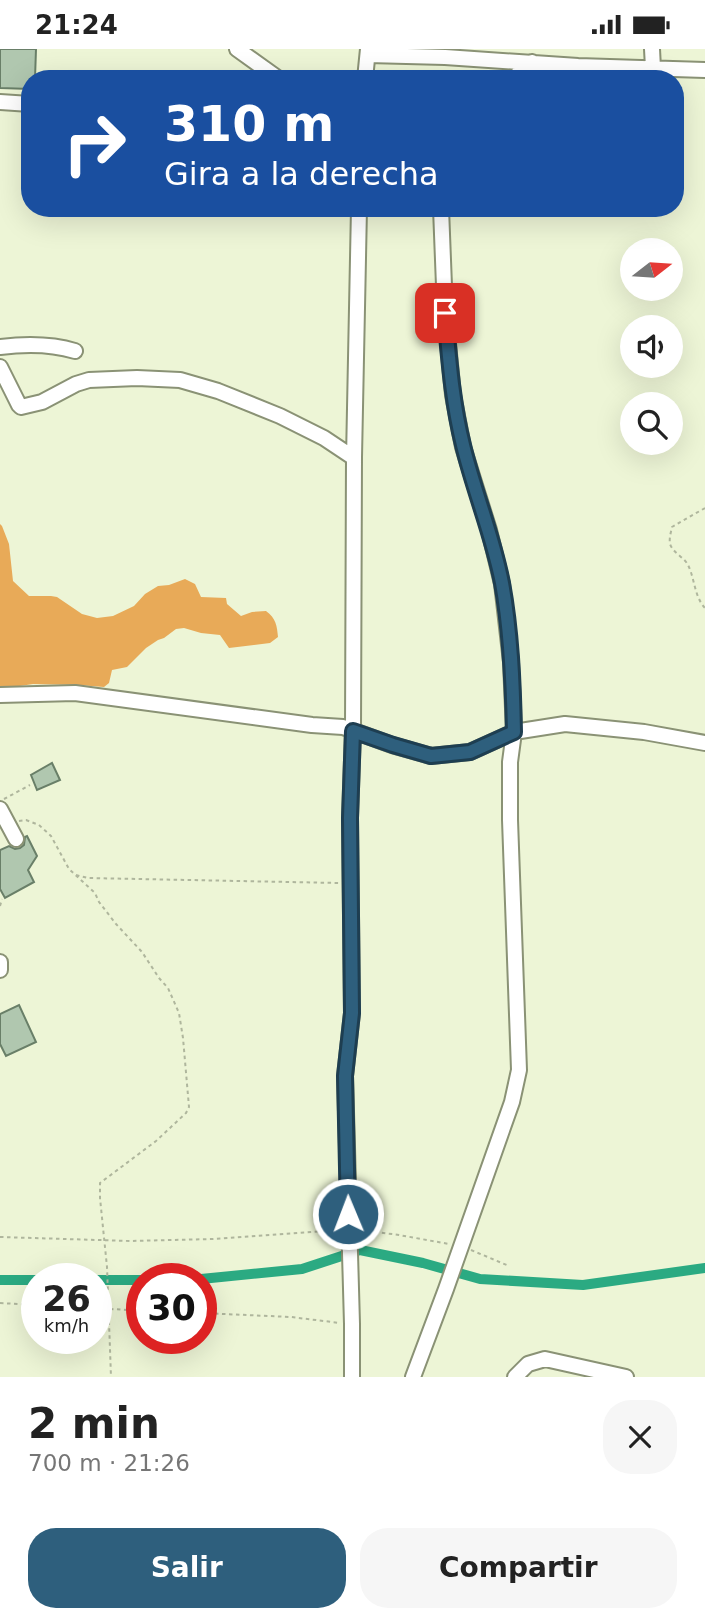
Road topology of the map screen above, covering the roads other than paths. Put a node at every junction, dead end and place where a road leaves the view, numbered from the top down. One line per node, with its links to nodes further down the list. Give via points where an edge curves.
1 (237, 49): 7 (street)
2 (652, 49): 6 (street)
3 (368, 52): 4 (street); 8 (street)
4 (462, 54): 5 (street)
5 (532, 62): 6 (street); 9 (street)
6 (653, 68): 10 (street)
7 (266, 70)
8 (366, 70)
9 (522, 70)
10 (705, 70)
11 (0, 102): 12 (street)
12 (21, 103)
13 (359, 217): 18 (street)
14 (441, 217): 21 (street, via 453,395 502,584)
15 (0, 347): 16 (street)
16 (75, 351)
17 (0, 367): 18 (street, via 21,407 89,380 180,380 280,416)
18 (354, 458): 20 (street)
19 (0, 695): 20 (street, via 75,693)
20 (353, 731): 21 (street, via 431,756 470,752); 27 (street, via 352,1013 345,1076)
21 (514, 732): 22 (street, via 565,724); 28 (street, via 510,762 518,1080)
22 (705, 743)
23 (0, 809): 24 (street)
24 (12, 832)
25 (0, 962): 26 (street)
26 (0, 970)
27 (352, 1377)
28 (412, 1377)
29 (515, 1377): 30 (street, via 528,1364 545,1359)
30 (626, 1377)

